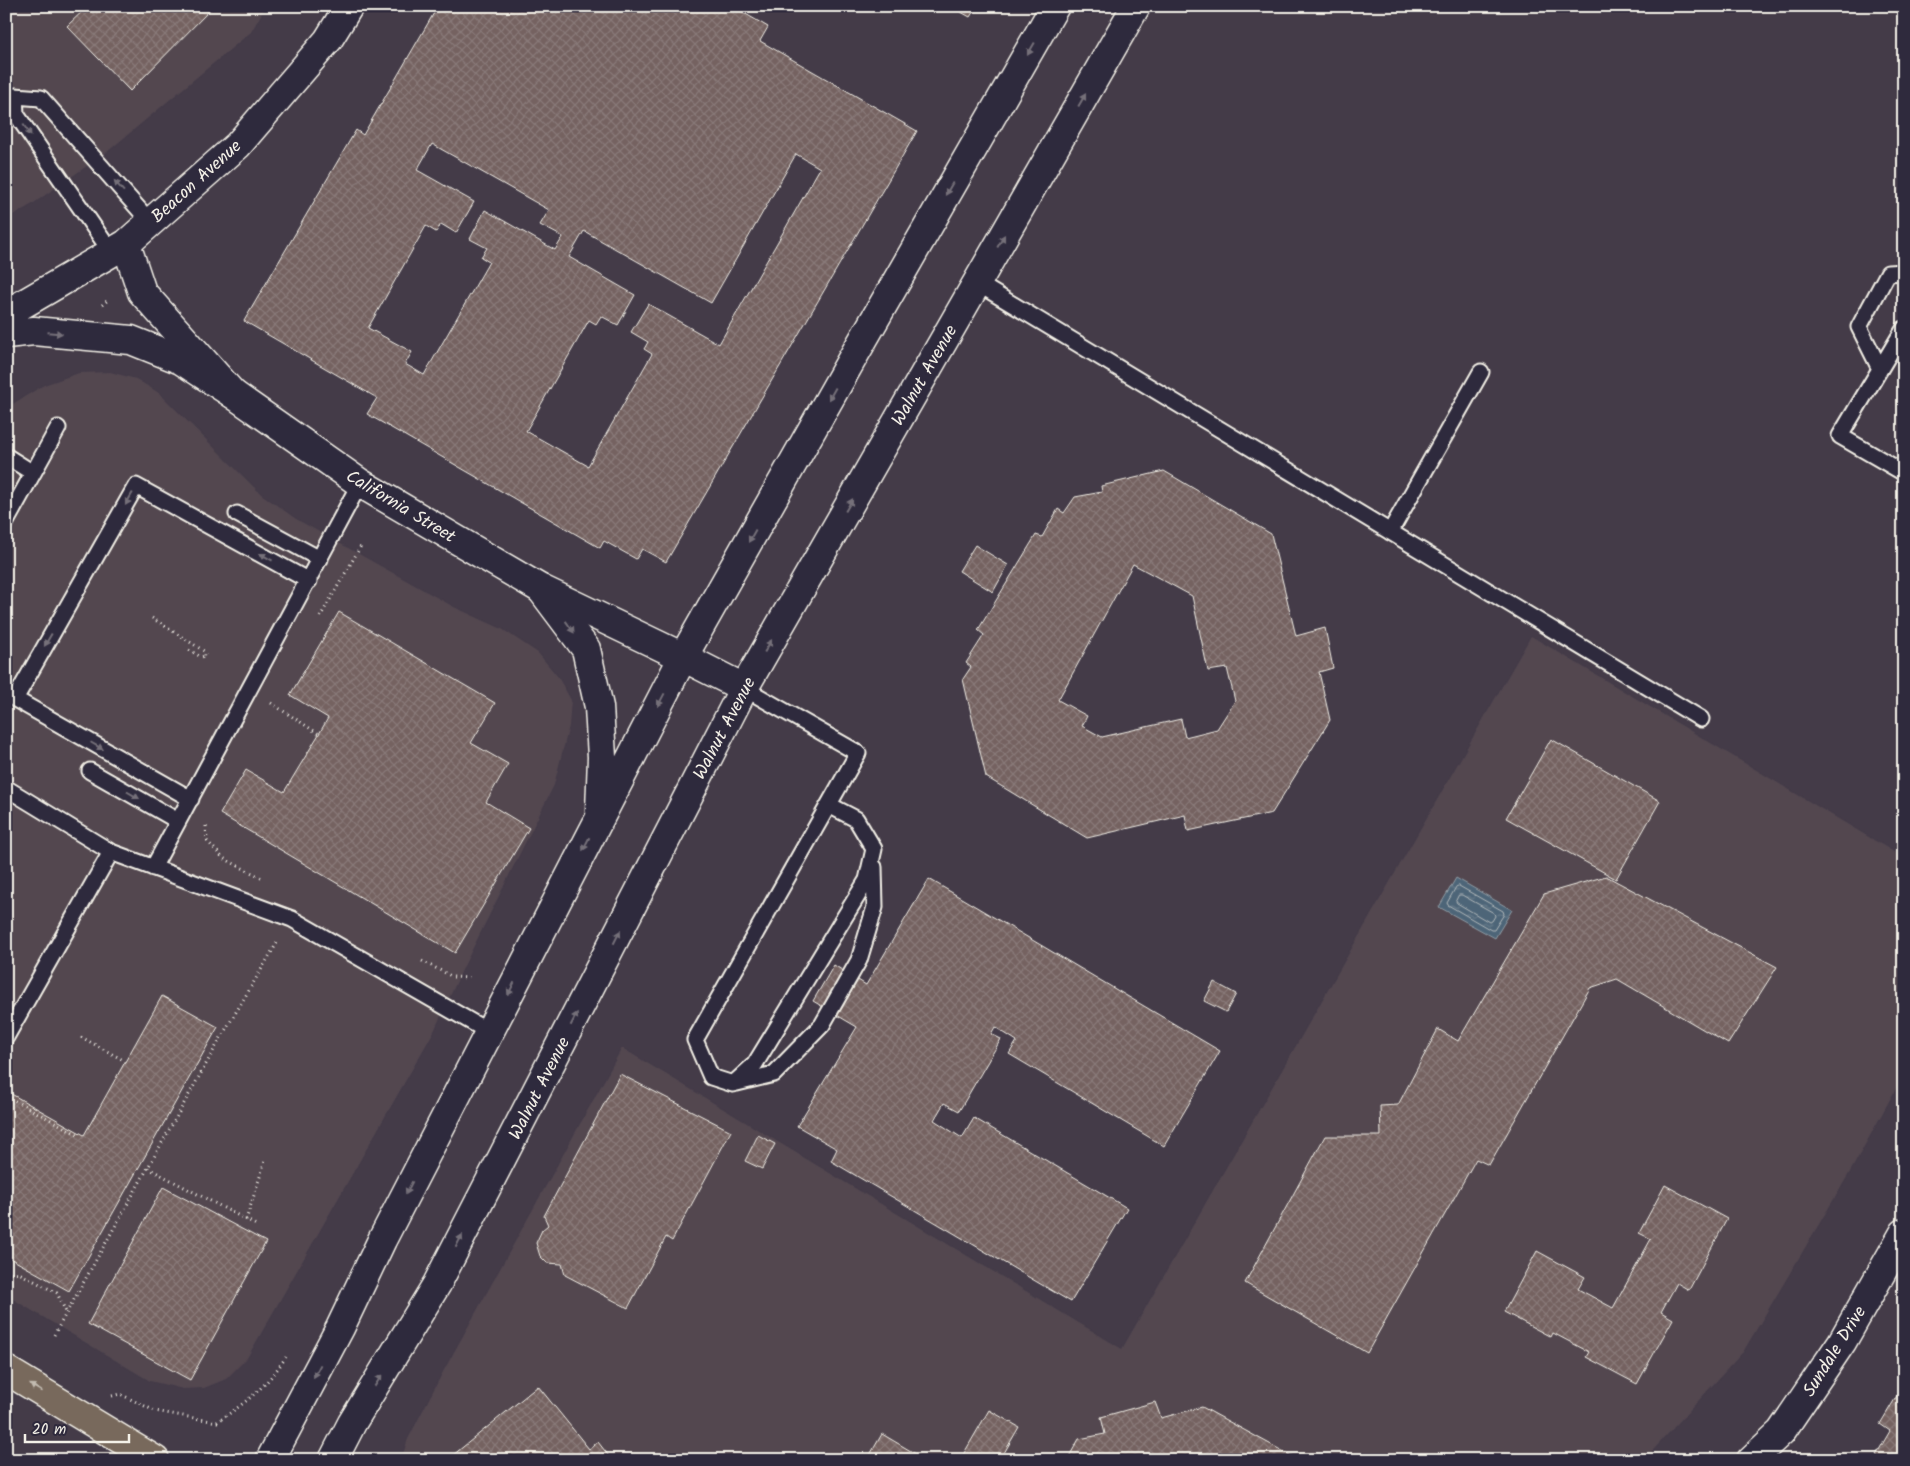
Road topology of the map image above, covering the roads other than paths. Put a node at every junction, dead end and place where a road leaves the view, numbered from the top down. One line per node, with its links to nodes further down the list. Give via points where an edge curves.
1 (349, 6): 5 (main road, Beacon Avenue, via 328,40 238,145)
2 (1055, 6): 26 (main road, one-way to 26)
3 (1136, 6): 8 (main road, Walnut Avenue, one-way to 3)
4 (11, 90): 5 (lane, one-way to 4, via 41,98); 6 (lane, one-way to 6, via 16,114)
5 (151, 223): 6 (main road, Beacon Avenue)
6 (118, 248): 9 (main road, Beacon Avenue); 14 (main road, California Street, via 142,292)
7 (1904, 272): 12 (lane, via 1888,273 1859,327)
8 (977, 283): 22 (lane); 27 (main road, Walnut Avenue, one-way to 8)
9 (6, 314)
10 (1904, 329): 12 (lane)
11 (6, 334): 14 (main road, one-way to 14, via 34,331 131,340 181,360)
12 (1880, 369): 18 (lane, via 1840,436)
13 (1481, 372): 22 (lane)
14 (233, 394): 19 (main road, California Street)
15 (58, 428): 17 (lane)
16 (6, 456): 17 (lane)
17 (33, 473): 21 (lane)
18 (1904, 473)
19 (360, 483): 23 (lane); 25 (main road, California Street)
20 (237, 514): 23 (lane)
21 (6, 522)
22 (1390, 532): 28 (lane)
23 (320, 559): 24 (lane)
24 (309, 581): 31 (lane); 31 (lane, one-way to 31, via 136,486 15,699)
25 (541, 589): 26 (main road, California Street); 33 (main road, one-way to 33, via 586,649 599,707 602,757)
26 (683, 657): 27 (main road, California Street); 33 (main road, one-way to 33)
27 (744, 688): 32 (lane, via 858,752); 45 (main road, Walnut Avenue, one-way to 27, via 437,1284)
28 (1701, 719)
29 (90, 771): 34 (lane, one-way to 34)
30 (6, 788): 36 (lane)
31 (191, 799): 34 (lane)
32 (829, 805): 35 (lane, via 856,819); 40 (lane, via 695,1040 711,1077)
33 (599, 818): 38 (main road, one-way to 38)
34 (178, 822): 37 (lane)
35 (874, 849): 40 (lane, via 867,880 756,1064); 40 (lane, via 875,907 862,951 822,1025 774,1074)
36 (111, 852): 37 (lane); 39 (lane)
37 (153, 868): 38 (lane, via 292,919)
38 (489, 1032): 44 (main road, one-way to 44)
39 (6, 1037)
40 (733, 1084)
41 (1904, 1233): 46 (main road, Sundale Drive, via 1842,1342 1781,1432)
42 (6, 1370): 43 (main road, one-way to 42)
43 (155, 1460)
44 (270, 1460)
45 (333, 1460)
46 (1751, 1460)

